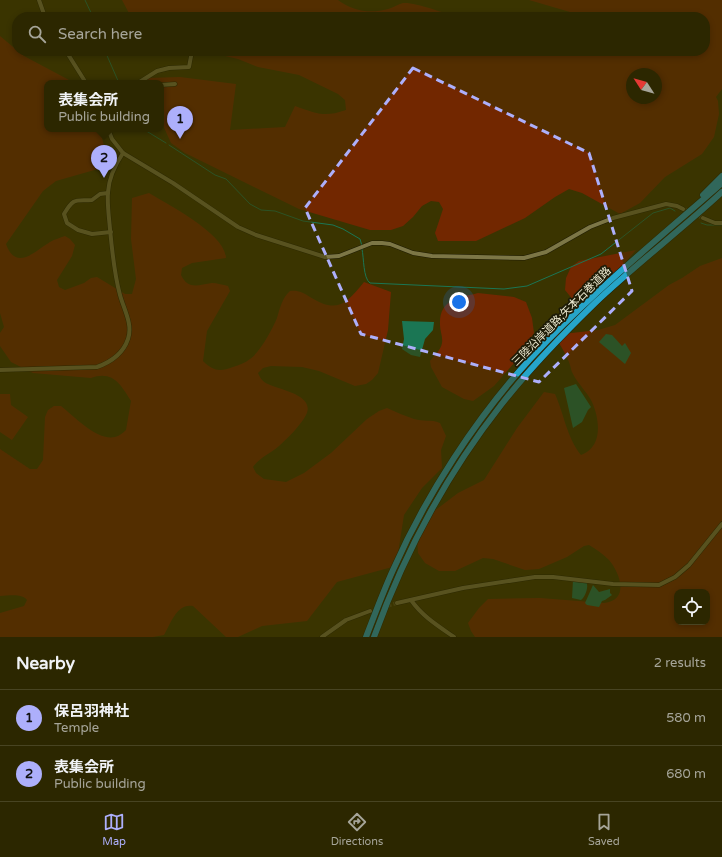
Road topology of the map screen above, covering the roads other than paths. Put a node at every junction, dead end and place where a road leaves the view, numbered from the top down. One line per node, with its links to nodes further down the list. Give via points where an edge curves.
1 (40, 0): 2 (street)
2 (44, 12)
3 (69, 56): 5 (street)
4 (191, 56): 6 (street, via 189,67 157,71)
5 (84, 80)
6 (143, 80)
7 (175, 84): 8 (street)
8 (164, 85)
9 (110, 132): 10 (street)
10 (124, 153): 14 (street, via 111,176); 16 (street, via 246,232 325,257 339,256 372,243 382,243 432,256 524,258 546,252 590,227 613,218 666,204)
11 (722, 176): 20 (highway)
12 (722, 183): 20 (highway, 三陸沿岸道路;矢本石巻道路)
13 (722, 192): 17 (highway, 三陸沿岸道路;矢本石巻道路)
14 (108, 193): 19 (street); 19 (street, via 100,194 92,200 79,199 72,202 64,214 67,223 78,230 92,234)
15 (722, 198): 17 (highway)
16 (683, 209)
17 (702, 215): 18 (street); 21 (highway, 三陸沿岸道路;矢本石巻道路)
18 (722, 223)
19 (110, 232): 22 (street, via 116,278 129,323 128,339 122,351 97,367)
20 (653, 243): 21 (highway, 三陸沿岸道路;矢本石巻道路)
21 (594, 300): 28 (highway, 三陸沿岸道路;矢本石巻道路, via 531,358 486,412 432,495 393,570); 29 (highway, 三陸沿岸道路;矢本石巻道路, via 500,406 480,434 420,532)
22 (0, 370)
23 (722, 524): 24 (street, via 689,565 675,577 659,585 535,577 463,588)
24 (411, 600): 25 (street); 30 (street, via 433,624)
25 (397, 603)
26 (370, 611): 27 (street, via 346,620)
27 (322, 637)
28 (366, 637)
29 (374, 637)
30 (454, 637)

